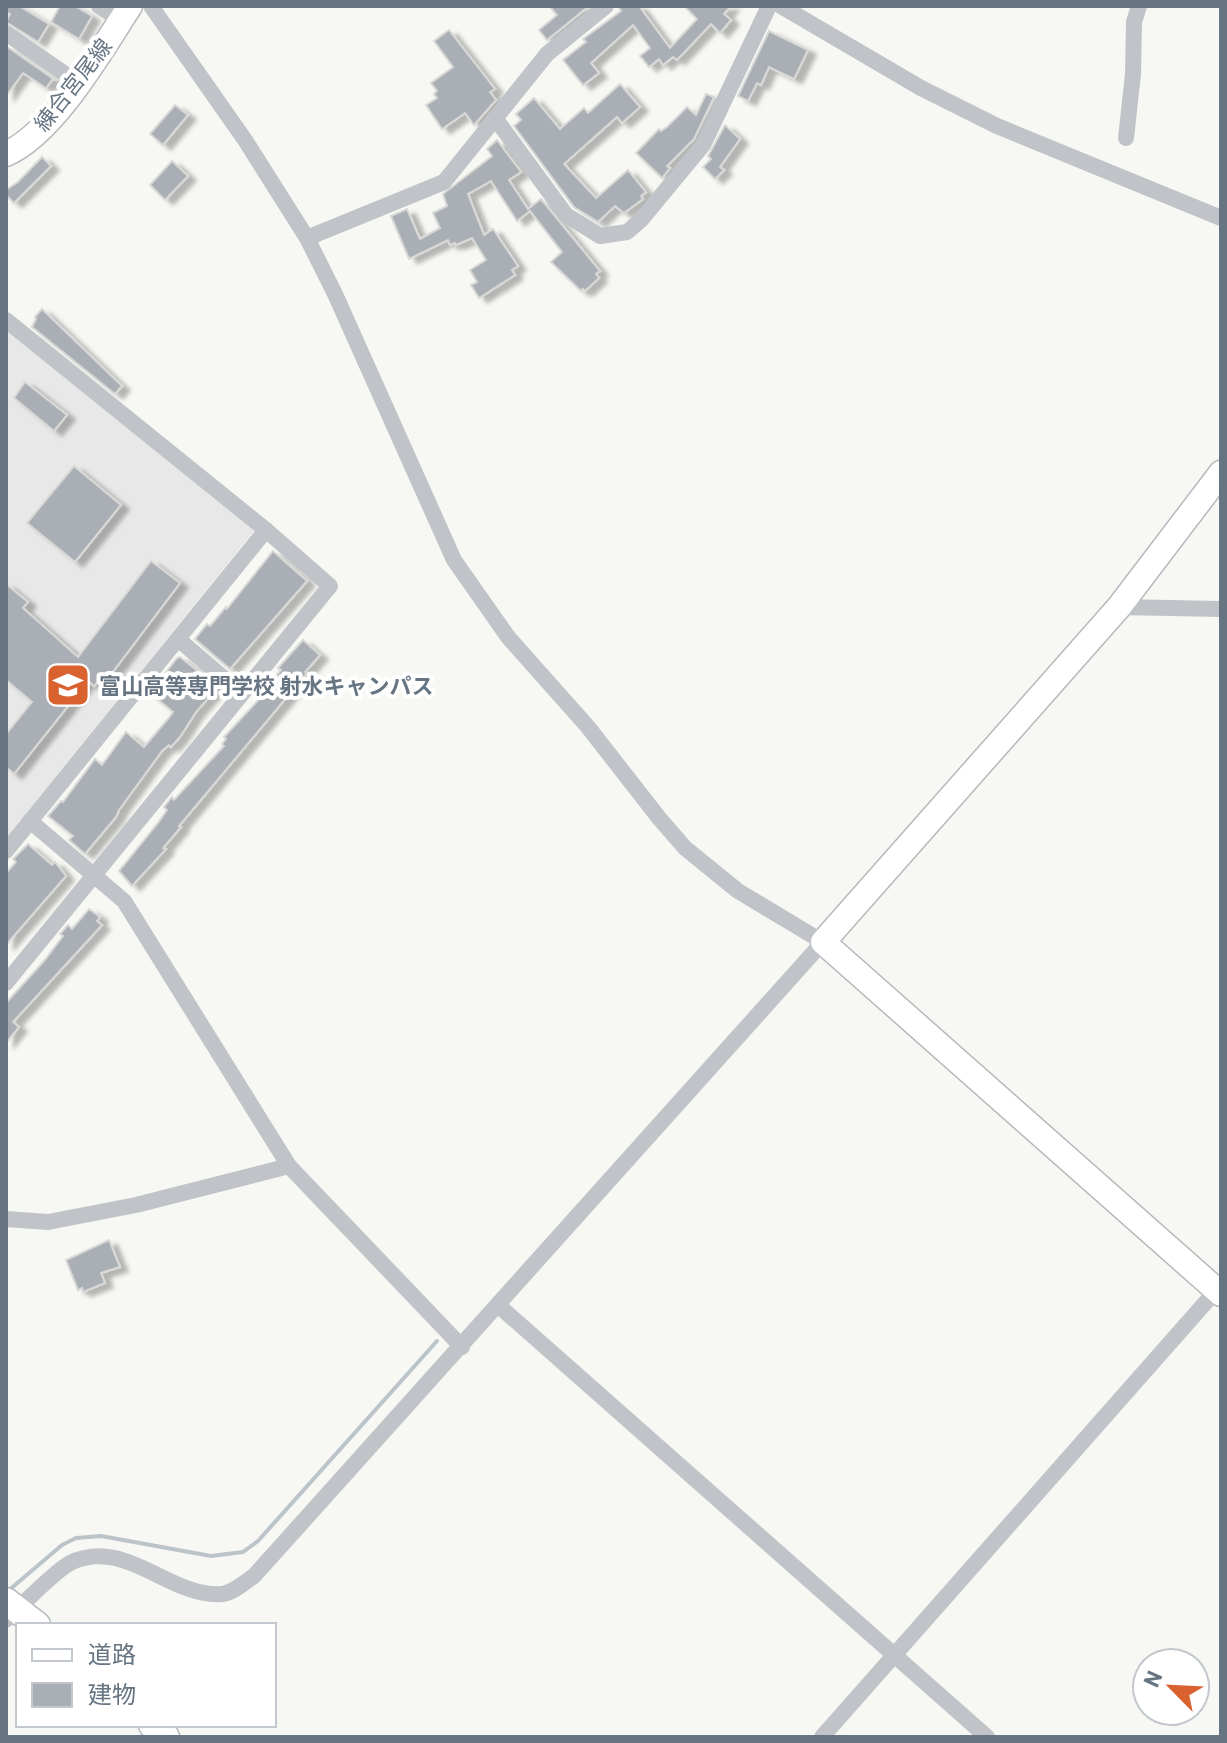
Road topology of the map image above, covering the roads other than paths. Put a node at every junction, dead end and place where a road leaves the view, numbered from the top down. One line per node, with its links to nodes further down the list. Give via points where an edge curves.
1 (99, 6): 7 (street)
2 (151, 6): 14 (street)
3 (606, 6): 10 (street, via 547,54)
4 (769, 6): 10 (street, via 703,145 627,232 600,236 566,215)
5 (781, 6): 13 (street, via 997,126)
6 (1139, 6): 11 (street)
7 (126, 13): 9 (street, 練合宮尾線)
8 (6, 33): 9 (street)
9 (78, 83): 12 (street, 練合宮尾線, via 37,131)
10 (495, 118): 14 (street, via 444,182)
11 (1126, 138)
12 (6, 154)
13 (1221, 218)
14 (307, 238): 25 (street, via 454,560 508,637 685,848 738,891)
15 (6, 320): 17 (street)
16 (1221, 473): 18 (street)
17 (266, 530): 20 (street); 21 (street, via 330,586)
18 (1119, 607): 19 (street); 25 (street)
19 (1221, 609)
20 (178, 639): 21 (street); 22 (street)
21 (241, 693): 24 (street)
22 (30, 821): 23 (street); 24 (street)
23 (6, 851)
24 (93, 875): 26 (street); 27 (street, via 124,901)
25 (816, 938): 29 (street); 30 (street)
26 (6, 983)
27 (289, 1166): 28 (street, via 48,1222); 31 (street)
28 (6, 1219)
29 (1220, 1290): 33 (street)
30 (499, 1306): 31 (street); 33 (street)
31 (460, 1344): 32 (street, via 254,1576 226,1594 196,1592 126,1560 90,1557 69,1563)
32 (15, 1612)
33 (895, 1655): 34 (street); 35 (street)
34 (822, 1737)
35 (987, 1737)

